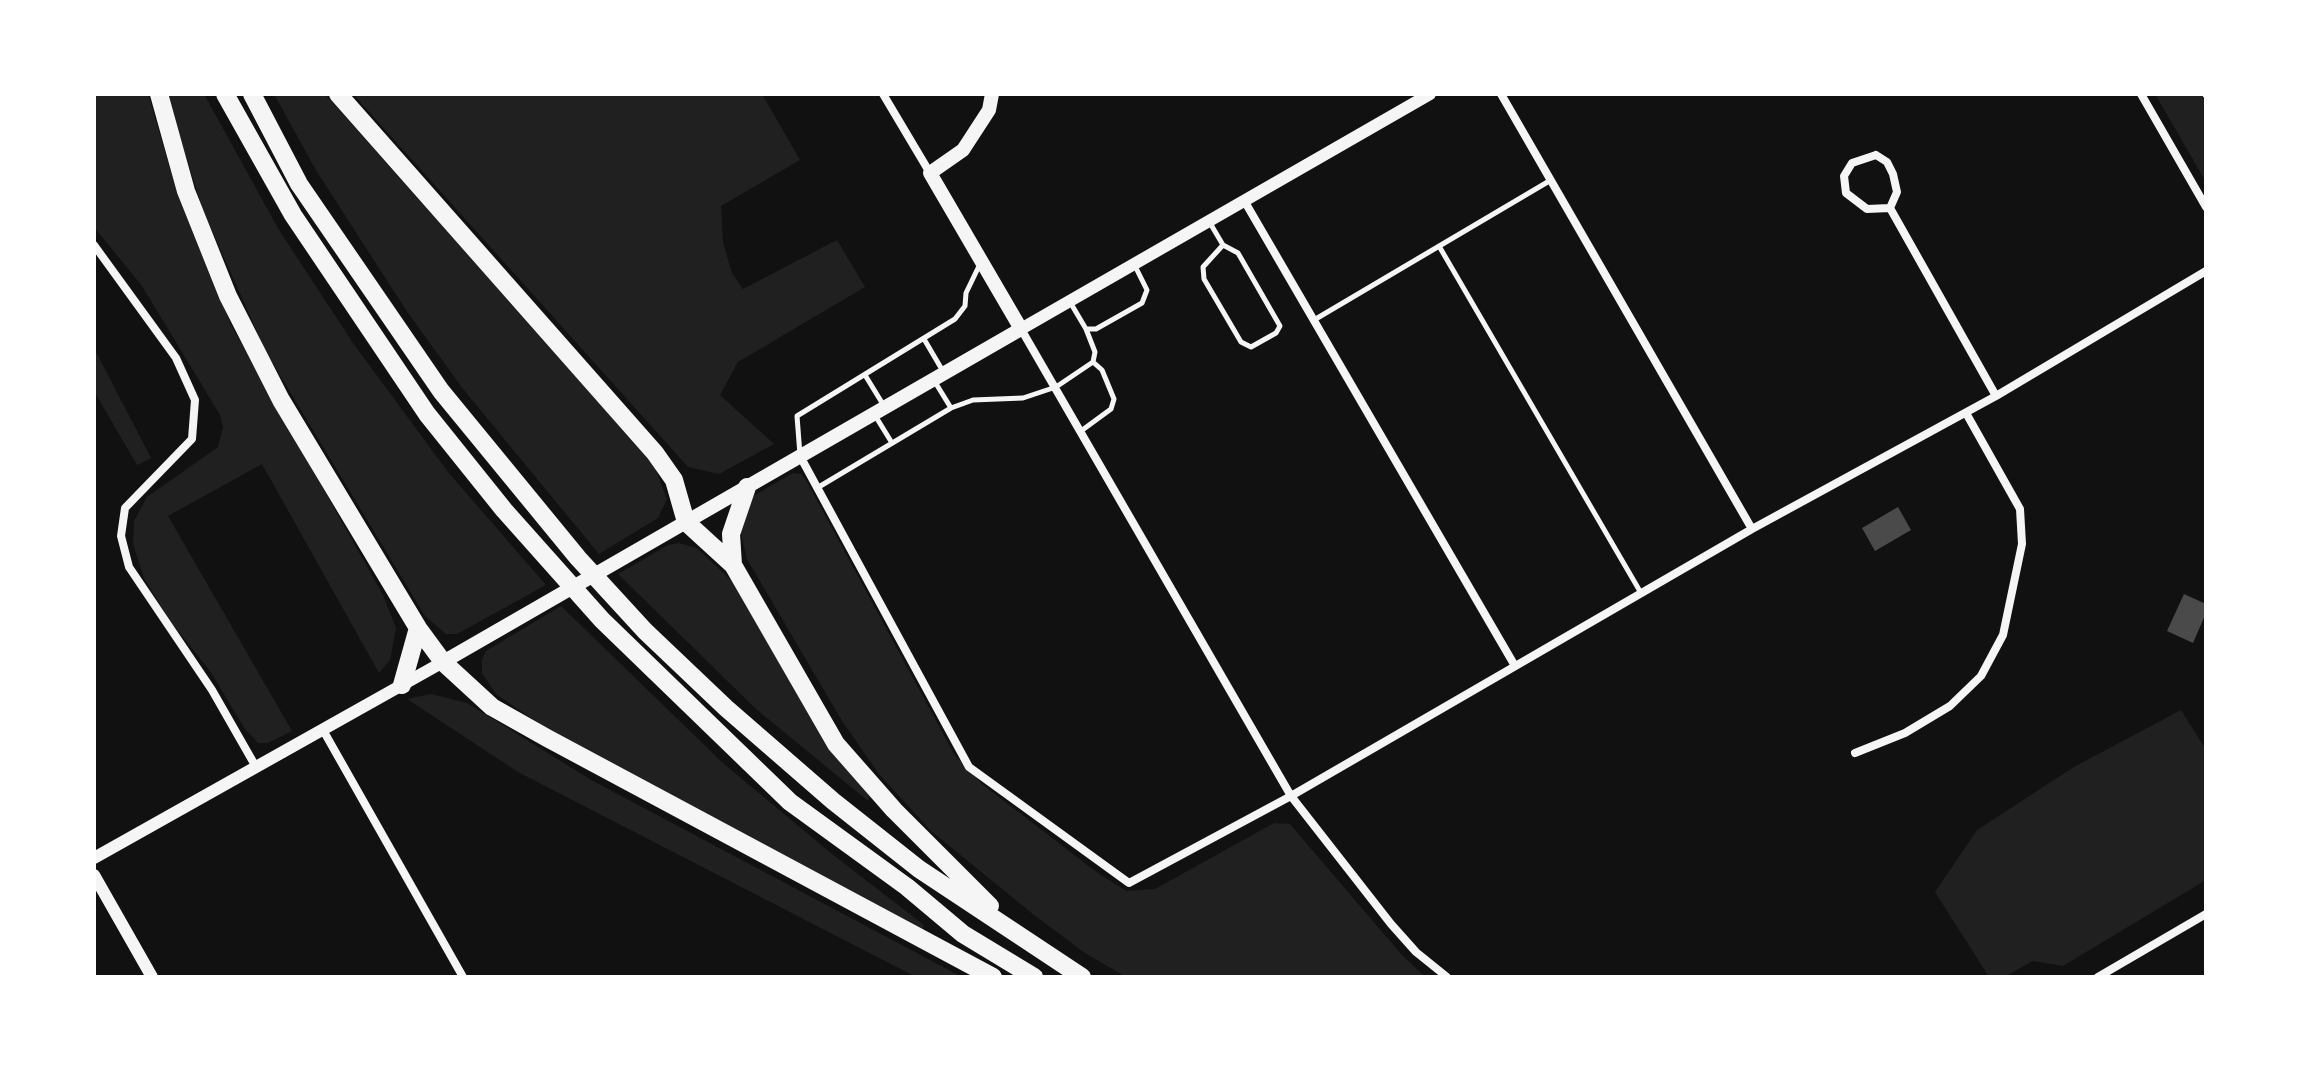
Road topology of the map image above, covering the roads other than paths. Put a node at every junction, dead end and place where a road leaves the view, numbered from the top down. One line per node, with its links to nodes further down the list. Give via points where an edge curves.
1 (159, 94): 44 (highway, via 186,191 228,296 281,400)
2 (225, 94): 59 (highway, via 293,215 427,414 602,620 790,802 963,934)
3 (252, 94): 55 (highway, via 299,184 441,391 578,558 726,708 833,801 919,869)
4 (338, 94): 40 (highway, via 655,453 674,480)
5 (883, 94): 10 (street)
6 (992, 94): 10 (main road, via 989,110 963,150)
7 (1430, 94): 12 (street)
8 (1501, 94): 11 (street)
9 (2141, 94): 13 (street)
10 (930, 173): 19 (main road)
11 (1551, 180): 18 (lane); 41 (street)
12 (1245, 202): 15 (street); 23 (street)
13 (2206, 207)
14 (1890, 208): 14 (street, via 1897,192 1887,162 1876,155 1852,163 1844,176 1846,193 1867,209); 31 (street)
15 (1209, 222): 17 (lane); 20 (street)
16 (94, 245): 50 (street, via 176,358 195,400 192,439 125,508 121,536 129,567 212,690)
17 (1223, 245): 17 (lane, via 1203,267 1204,279 1241,342 1251,347 1280,326 1238,253)
18 (1439, 246): 23 (lane); 43 (lane)
19 (981, 261): 24 (main road); 26 (lane, via 965,306)
20 (1135, 265): 22 (street); 25 (lane, via 1147,290 1142,303 1096,329)
21 (2206, 271): 31 (street)
22 (1070, 302): 24 (street); 25 (lane)
23 (1314, 320): 46 (street)
24 (1021, 329): 29 (main road); 30 (street)
25 (1086, 329): 27 (lane, via 1095,352)
26 (924, 339): 28 (lane); 29 (lane)
27 (1093, 362): 30 (lane); 35 (lane, via 1114,399 1111,409)
28 (865, 375): 33 (lane); 37 (lane, via 797,416)
29 (938, 376): 32 (lane); 33 (main road)
30 (1056, 387): 32 (lane, via 1023,398 973,400); 35 (street)
31 (1996, 396): 34 (street)
32 (951, 408): 36 (lane)
33 (879, 410): 36 (lane); 37 (main road)
34 (1966, 413): 41 (street); 49 (street, via 2020,509 2022,544 2003,635 1981,676 1950,706 1905,733)
35 (1081, 431): 51 (street)
36 (892, 443): 39 (lane)
37 (800, 456): 38 (main road); 39 (street)
38 (747, 487): 40 (main road); 42 (highway, via 731,534)
39 (817, 488): 51 (street, via 969,767 1129,883)
40 (686, 522): 42 (highway); 45 (main road)
41 (1752, 529): 43 (street)
42 (733, 565): 55 (highway, via 836,744 933,851)
43 (1641, 593): 46 (street)
44 (418, 628): 45 (highway); 47 (highway)
45 (443, 662): 47 (street); 58 (highway, via 492,707)
46 (1515, 666): 51 (street)
47 (402, 685): 48 (street)
48 (323, 730): 50 (street); 57 (street)
49 (1855, 753)
50 (256, 767): 52 (street)
51 (1291, 796): 61 (street, via 1391,924)
52 (94, 858)
53 (94, 875): 56 (street)
54 (2206, 914): 62 (street)
55 (1022, 936): 60 (highway)
56 (152, 977)
57 (463, 977)
58 (993, 977)
59 (1034, 977)
60 (1082, 977)
61 (1447, 977)
62 (2098, 977)

